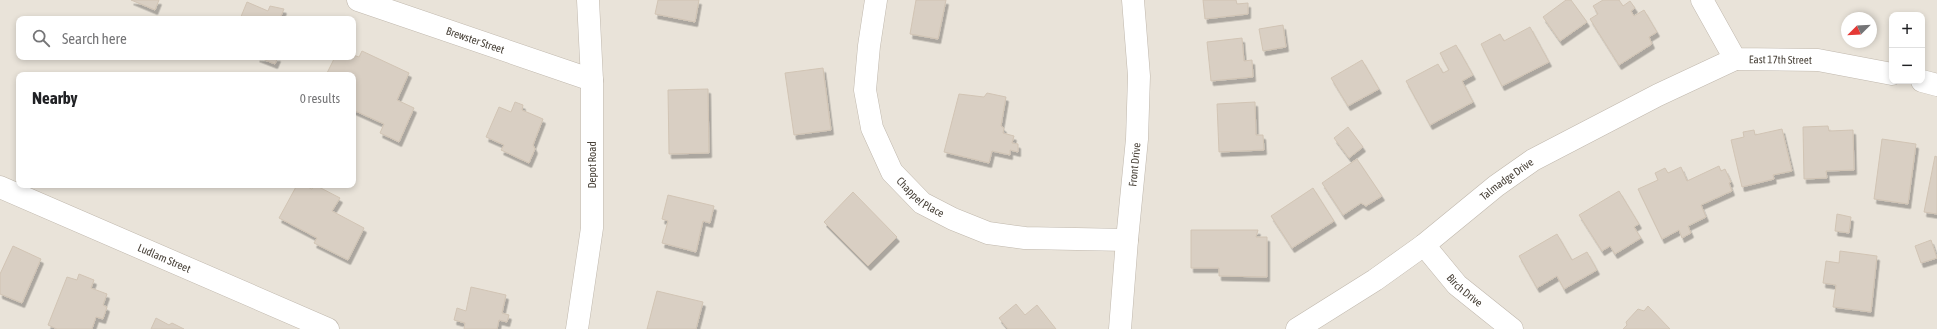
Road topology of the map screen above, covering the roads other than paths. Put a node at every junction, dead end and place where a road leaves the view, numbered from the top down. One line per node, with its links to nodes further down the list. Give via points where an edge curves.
1 (358, 0): 8 (street, Brewster Street)
2 (588, 0): 8 (street, Depot Road)
3 (876, 0): 12 (street, Chappel Place, via 865,90 872,128 892,172 922,203 988,233 1025,238)
4 (1133, 0): 12 (street, Front Drive, via 1139,76 1137,139)
5 (1702, 0): 6 (street, East 17th Street)
6 (1735, 59): 7 (street, East 17th Street, via 1818,60); 13 (street, Talmadge Drive, via 1533,160 1496,186)
7 (1889, 73)
8 (592, 80): 15 (street, Depot Road, via 592,228)
9 (1925, 82): 10 (street)
10 (1937, 85)
11 (0, 186): 14 (street, Ludlam Street)
12 (1127, 240): 16 (street, Front Drive)
13 (1424, 245): 17 (street, Talmadge Drive, via 1375,280); 18 (street, Birch Drive, via 1457,284)
14 (328, 329)
15 (577, 329)
16 (1120, 329)
17 (1297, 329)
18 (1512, 329)

